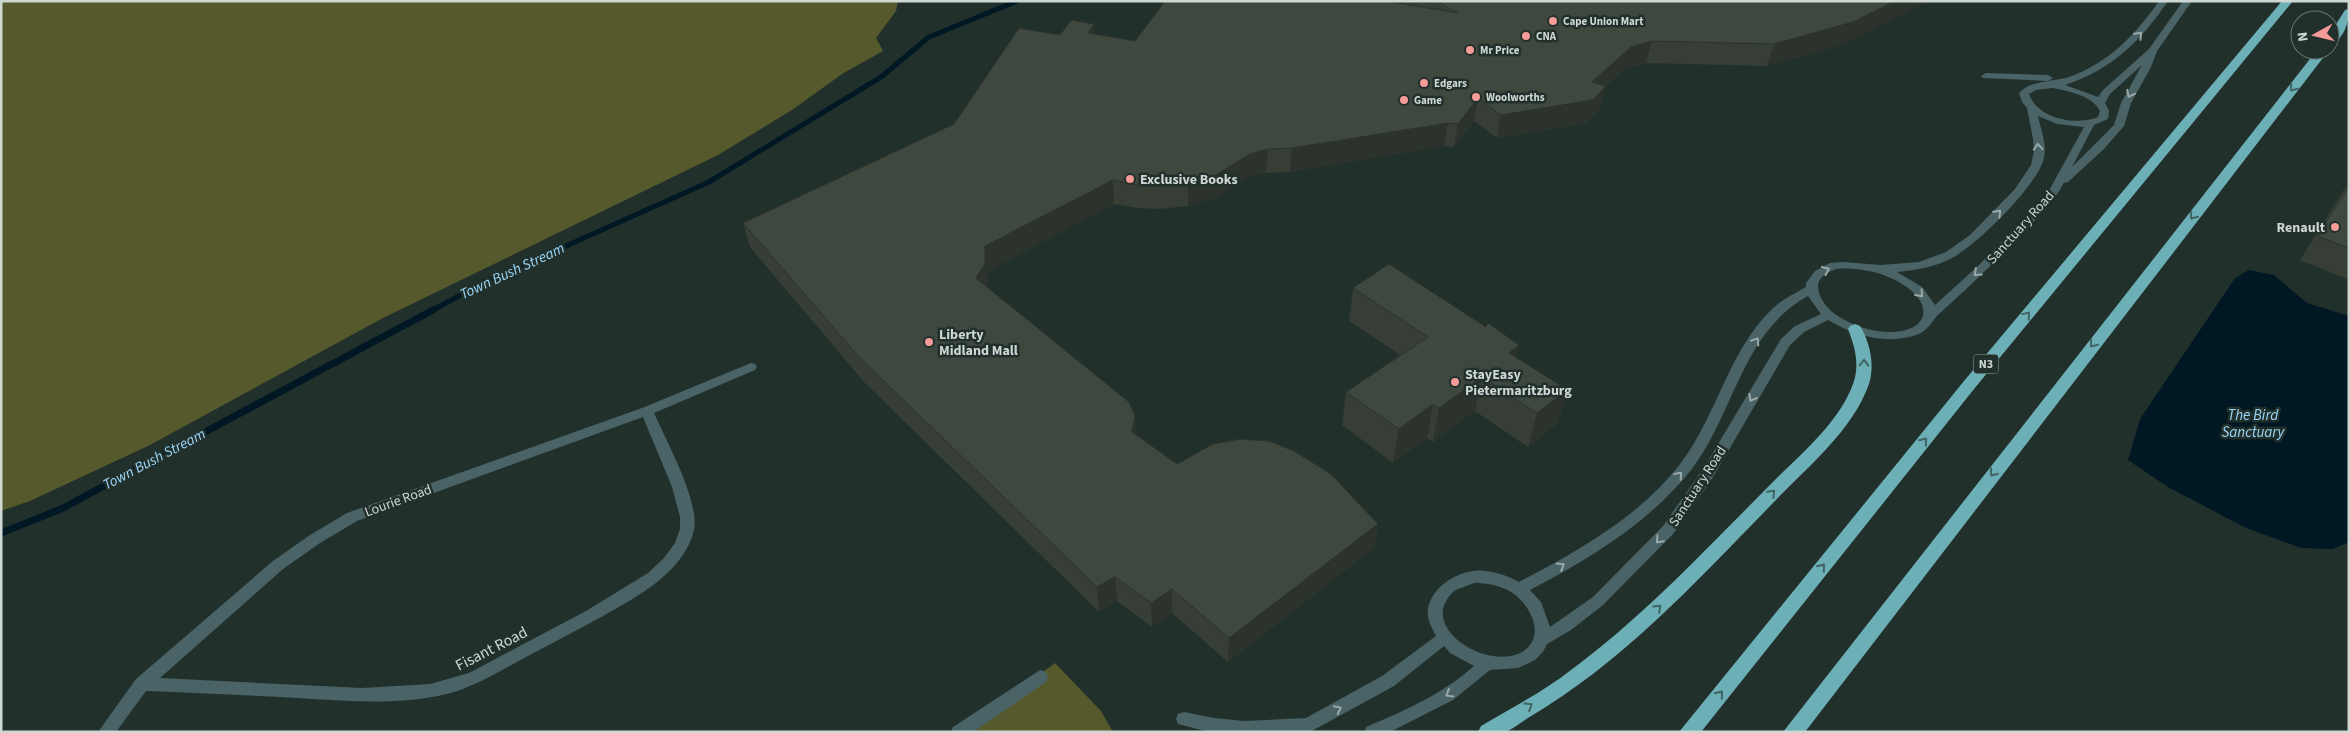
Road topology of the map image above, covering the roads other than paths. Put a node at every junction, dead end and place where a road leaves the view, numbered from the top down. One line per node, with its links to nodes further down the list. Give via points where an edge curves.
1 (2164, 1): 8 (street, one-way to 1, via 2142,32)
2 (2188, 1): 6 (street)
3 (2288, 1): 34 (highway, N3, one-way to 3, via 1975,377)
4 (2349, 12): 5 (highway)
5 (2340, 28)
6 (2152, 51): 11 (street, via 2106,92); 14 (street, one-way to 14, via 2126,103 2119,126 2100,148)
7 (2315, 60): 35 (highway, one-way to 35)
8 (2109, 61): 9 (street, via 2046,78); 10 (street, via 2074,79)
9 (1986, 76)
10 (2052, 85): 11 (street, via 2084,93); 12 (street, Sanctuary Road, via 2034,87 2024,94)
11 (2100, 103): 13 (street, Sanctuary Road, via 2106,114 2098,122)
12 (2032, 108): 13 (street, via 2059,121); 15 (street, Sanctuary Road, one-way to 12, via 1942,259 1976,235 2027,184 2039,157)
13 (2090, 124): 14 (street, Sanctuary Road)
14 (2057, 186): 18 (street, Sanctuary Road, one-way to 18, via 2010,242)
15 (1879, 269): 16 (street, Sanctuary Road, one-way to 15, via 1817,275 1826,268 1856,265); 18 (street, one-way to 18, via 1910,284 1922,294)
16 (1812, 288): 17 (street, via 1816,302); 22 (street, Sanctuary Road, one-way to 16, via 1632,520 1667,488 1699,447 1753,345 1774,315)
17 (1829, 315): 19 (street, Sanctuary Road); 24 (street, Sanctuary Road, one-way to 24, via 1792,333 1785,342 1708,473 1668,530 1598,601 1566,626)
18 (1931, 315): 19 (street, Sanctuary Road, via 1924,328 1906,335 1882,336)
19 (1855, 329): 33 (highway, one-way to 19, via 1576,677 1636,628 1806,458 1851,405 1861,384 1865,356)
20 (751, 367): 21 (street, Lourie Road)
21 (647, 411): 27 (street, Lourie Road, via 352,517 315,538 278,565); 27 (street, Fisant Road, via 686,504 687,529 672,559 626,596 474,678 456,686 422,693 380,696)
22 (1518, 589): 23 (street, via 1484,577 1452,584 1436,604 1436,621); 24 (street, via 1539,611)
23 (1444, 638): 25 (street, via 1466,657); 29 (street, one-way to 23, via 1388,681)
24 (1542, 639): 25 (street, via 1537,648 1521,660)
25 (1486, 664): 32 (street, one-way to 32, via 1452,693)
26 (1040, 677): 31 (street)
27 (142, 684): 30 (street, Lourie Road)
28 (1184, 719): 29 (street, via 1206,726 1238,729)
29 (1300, 728)
30 (106, 732)
31 (960, 732)
32 (1372, 732)
33 (1488, 732)
34 (1689, 732)
35 (1793, 732)

